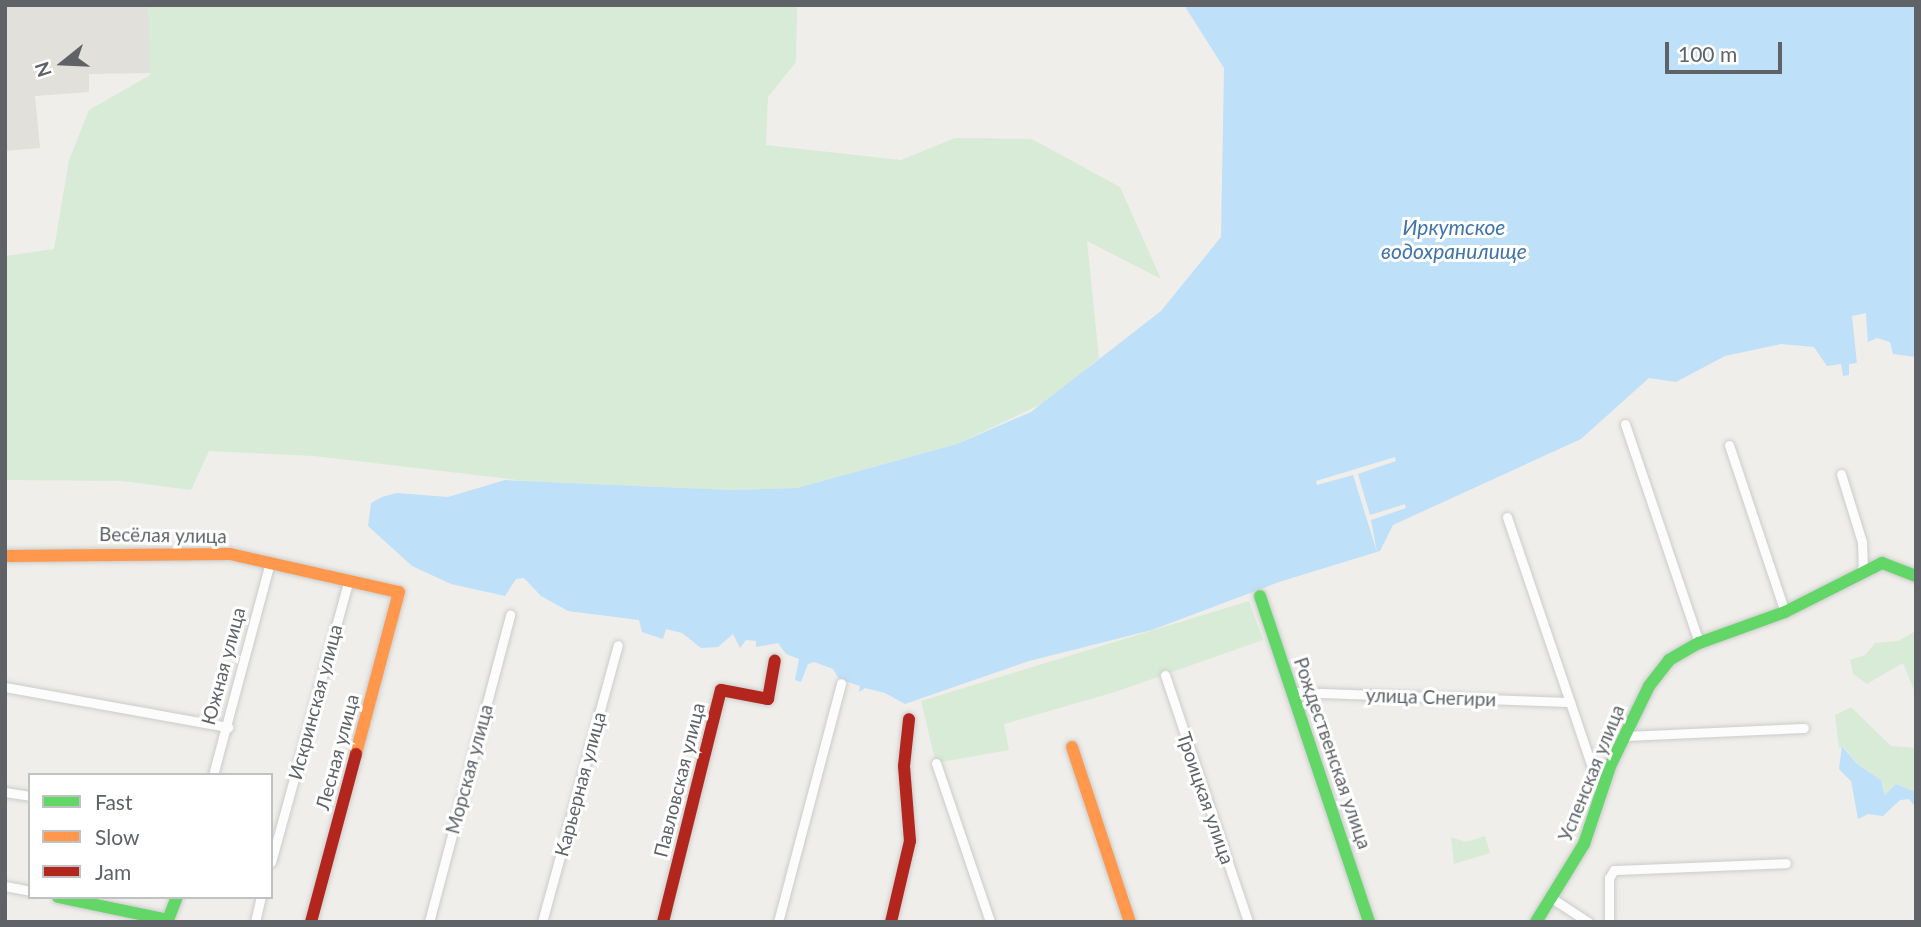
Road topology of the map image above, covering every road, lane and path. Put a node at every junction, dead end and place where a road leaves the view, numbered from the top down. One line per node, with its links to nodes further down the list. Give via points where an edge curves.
1 (1625, 424): 14 (street)
2 (1729, 445): 12 (street)
3 (1841, 474): 8 (street, via 1864,555)
4 (1507, 517): 21 (street)
5 (5, 556): 6 (street, Весёлая улица, via 230,554)
6 (269, 566): 9 (street, Весёлая улица); 23 (street, Южная улица)
7 (1916, 576): 8 (street, Успенская улица, via 1882,563)
8 (1857, 579): 12 (street, Успенская улица)
9 (348, 583): 10 (street, Весёлая улица); 32 (street, Искринская улица)
10 (399, 592): 41 (street, Лесная улица)
11 (1260, 596): 20 (street, Рождественская улица)
12 (1785, 612): 14 (street, Успенская улица)
13 (510, 615): 42 (street, Морская улица)
14 (1699, 643): 25 (street, Успенская улица, via 1658,670)
15 (618, 645): 43 (street, Карьерная улица)
16 (775, 661): 44 (street, Павловская улица, via 768,699 721,690)
17 (1165, 675): 49 (street, Троицкая улица)
18 (841, 683): 45 (street)
19 (5, 687): 23 (street)
20 (1292, 692): 21 (street, улица Снегири); 50 (street, Рождественская улица)
21 (1570, 702): 30 (street)
22 (909, 719): 46 (street, via 904,766 910,841)
23 (228, 727): 28 (street, Южная улица)
24 (1804, 728): 25 (street)
25 (1625, 736): 30 (street, Успенская улица)
26 (1072, 747): 48 (street)
27 (936, 763): 47 (street)
28 (214, 773)
29 (5, 792): 31 (street)
30 (1601, 794): 39 (street, Успенская улица, via 1584,844)
31 (28, 796)
32 (273, 855)
33 (1786, 863): 53 (street, via 1614,870 1609,878)
34 (5, 886): 35 (street)
35 (28, 891)
36 (69, 899): 37 (street, via 171,918)
37 (176, 899)
38 (261, 899): 40 (street)
39 (1553, 899): 51 (street, Успенская улица); 52 (street)
40 (255, 922)
41 (311, 922)
42 (429, 922)
43 (542, 922)
44 (663, 922)
45 (778, 922)
46 (891, 922)
47 (990, 922)
48 (1130, 922)
49 (1248, 922)
50 (1369, 922)
51 (1536, 922)
52 (1588, 922)
53 (1609, 922)

